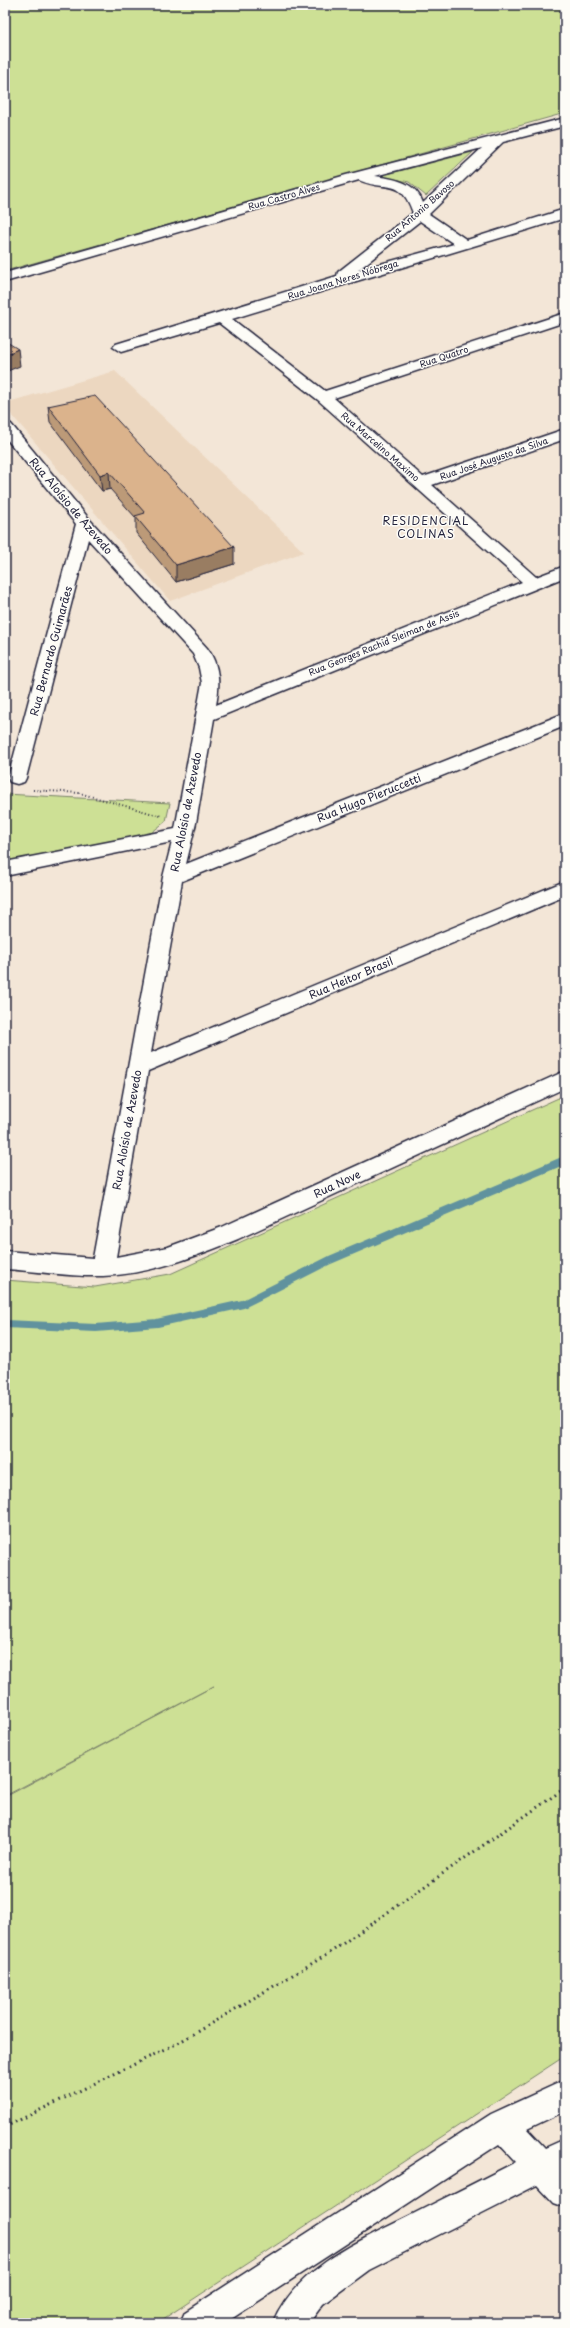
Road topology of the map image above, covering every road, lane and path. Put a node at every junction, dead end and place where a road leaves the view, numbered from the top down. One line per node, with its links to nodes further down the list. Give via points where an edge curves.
1 (565, 122): 2 (street, Rua Castro Alves)
2 (500, 138): 3 (street, Rua Castro Alves); 5 (street, Rua Antonio Bavoso)
3 (351, 178): 5 (street, via 376,178 406,188 414,196); 7 (street, Rua Castro Alves)
4 (565, 213): 6 (street, Rua Joana Neres Nóbrega)
5 (420, 214): 6 (street); 8 (street, Rua Antonio Bavoso)
6 (465, 246): 8 (street, Rua Joana Neres Nóbrega)
7 (5, 278)
8 (336, 281): 10 (street, Rua Joana Neres Nóbrega)
9 (565, 317): 12 (street, Rua Quatro)
10 (221, 318): 11 (street, Rua Joana Neres Nóbrega); 12 (street, Rua Marcelino Maximo)
11 (121, 347)
12 (323, 397): 15 (street, Rua Marcelino Maximo)
13 (5, 427): 16 (street, Rua Aloísio de Azevedo)
14 (565, 434): 15 (street, Rua José Augusto da Silva)
15 (422, 483): 18 (street, Rua Marcelino Maximo)
16 (84, 524): 19 (street, Rua Aloísio de Azevedo, via 201,652 211,683); 21 (street, Rua Bernardo Guimarães)
17 (565, 571): 18 (street, Rua Georges Rachid Sleiman de Assis)
18 (533, 583): 19 (street, Rua Georges Rachid Sleiman de Assis)
19 (204, 716): 22 (street, Rua Aloísio de Azevedo)
20 (565, 719): 24 (street, Rua Hugo Pieruccetti)
21 (22, 784): 22 (path, via 79,793)
22 (185, 828): 23 (street, via 136,844); 24 (street, Rua Aloísio de Azevedo)
23 (5, 869)
24 (173, 877): 26 (street, Rua Aloísio de Azevedo)
25 (565, 888): 26 (street, Rua Heitor Brasil)
26 (138, 1067): 29 (street, Rua Aloísio de Azevedo)
27 (565, 1079): 29 (street, Rua Nove, via 230,1234 188,1250)
28 (5, 1260): 29 (street, Rua Nove)
29 (103, 1267)
30 (565, 1788): 33 (path, via 328,1954 178,2043)
31 (565, 2095): 32 (street)
32 (502, 2126): 34 (street); 36 (street)
33 (5, 2127)
34 (552, 2160): 35 (street); 37 (street, via 358,2259 312,2293)
35 (565, 2192)
36 (196, 2323)
37 (289, 2323)

